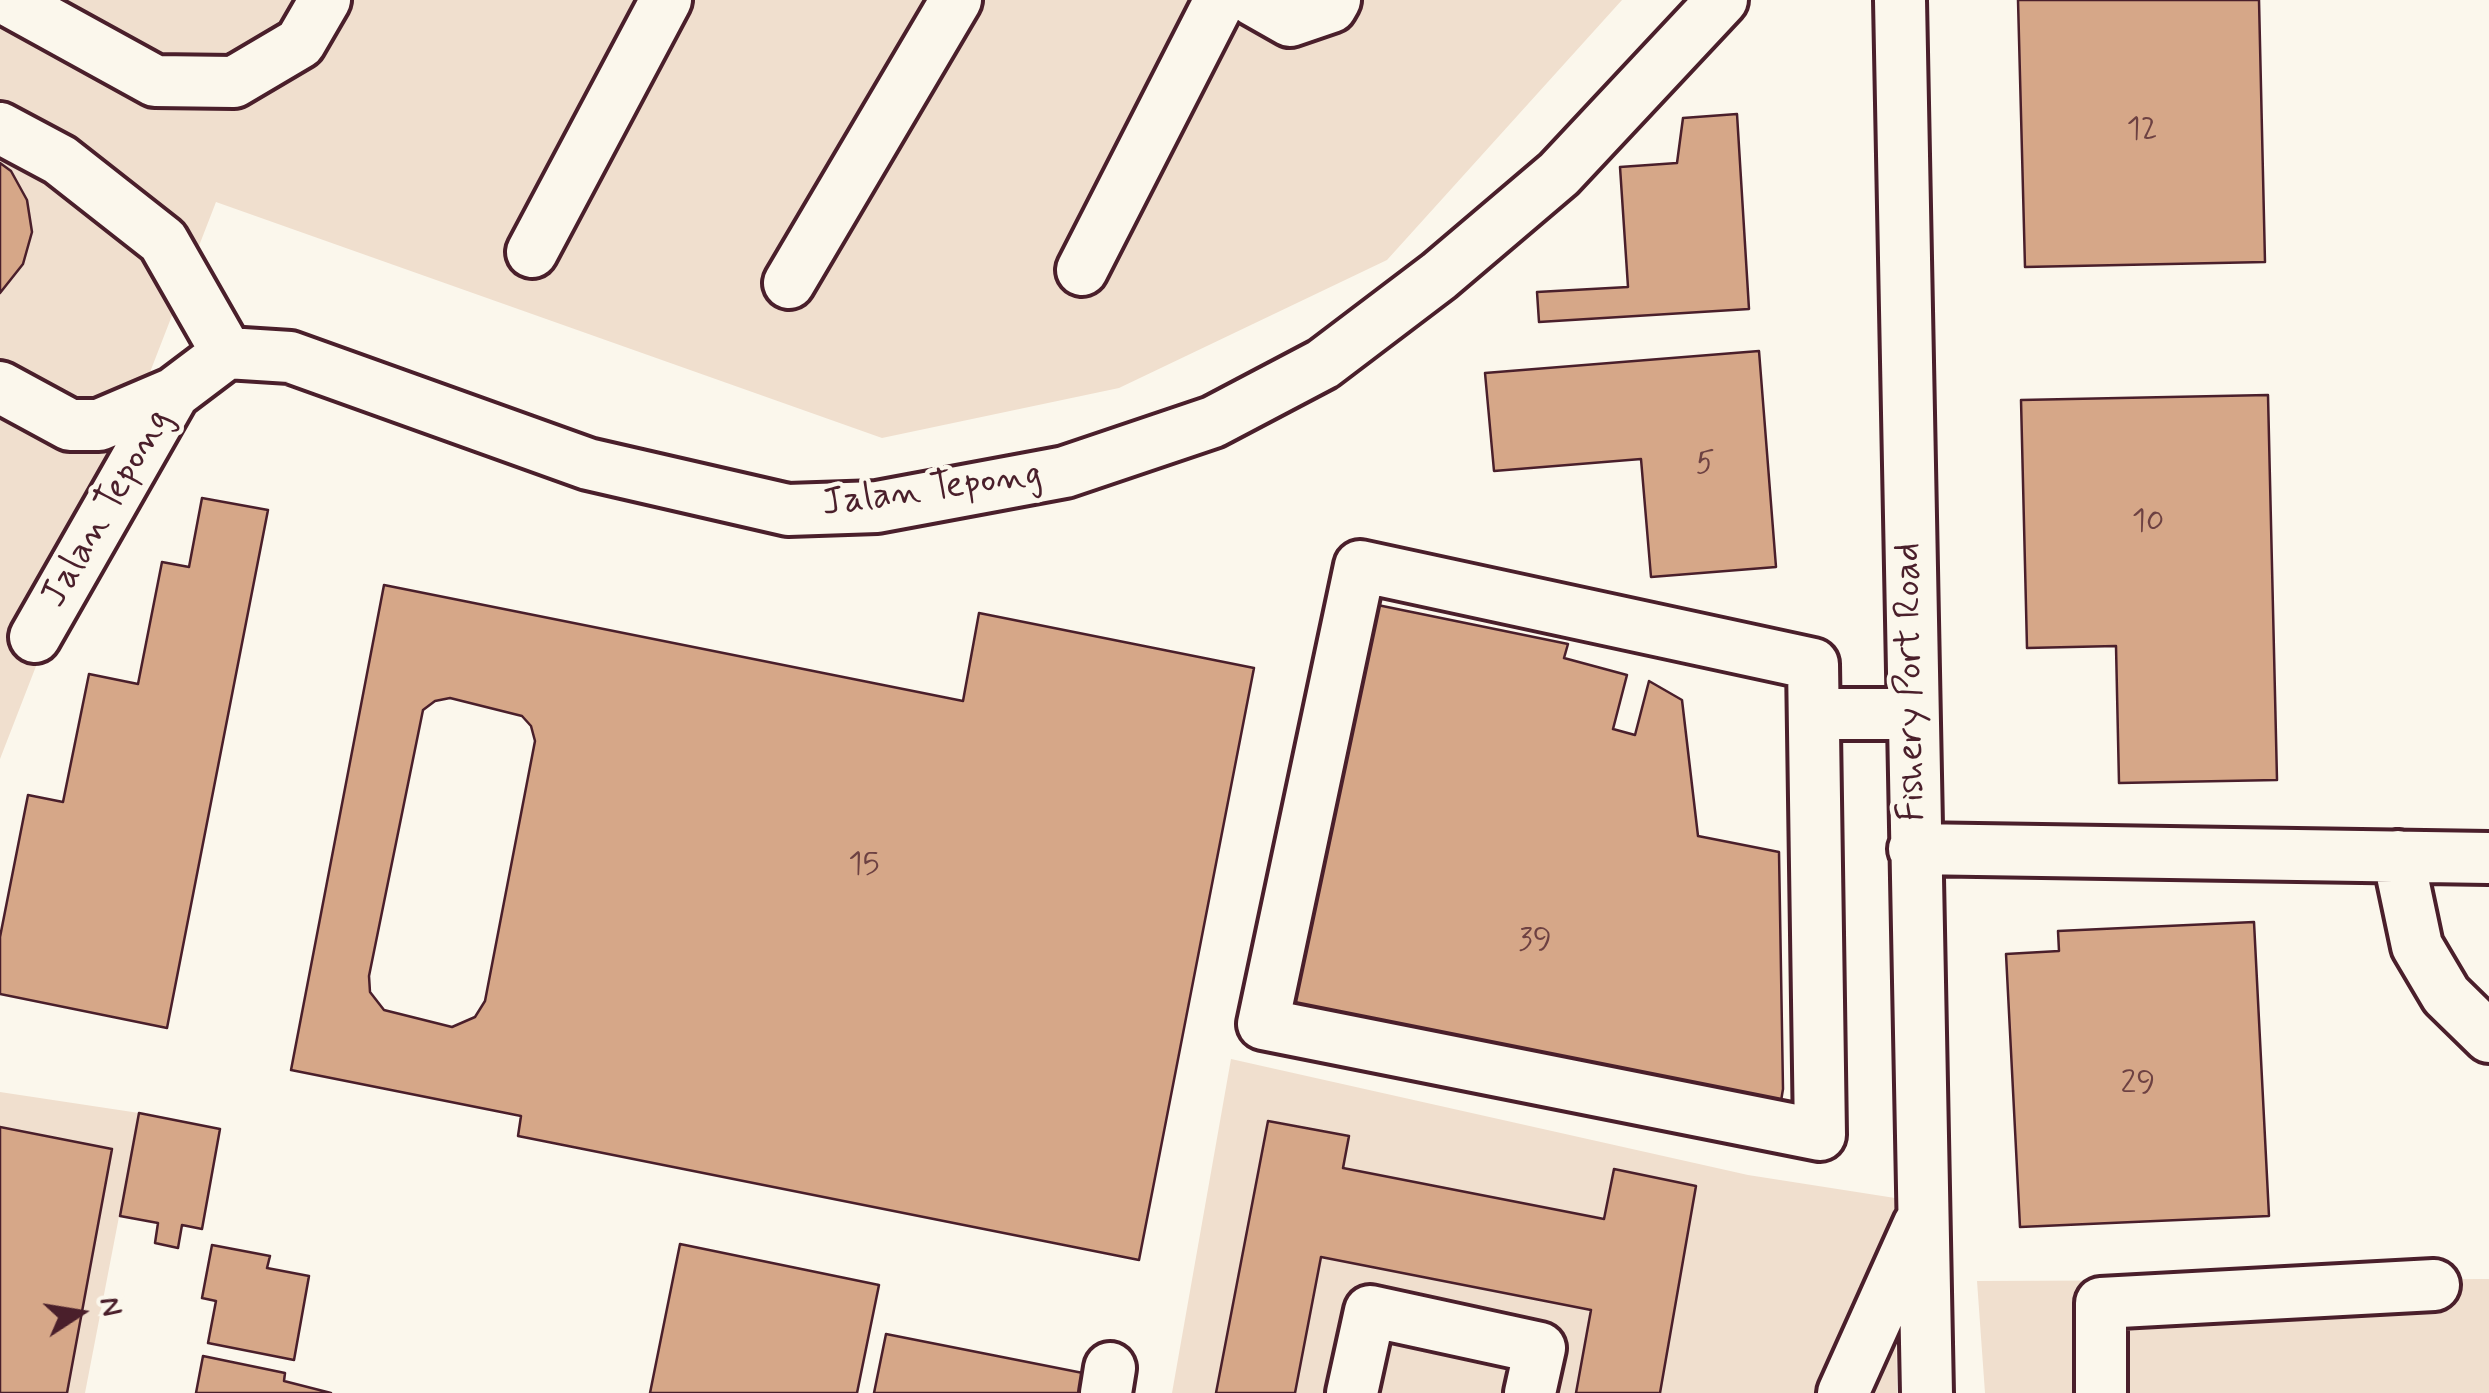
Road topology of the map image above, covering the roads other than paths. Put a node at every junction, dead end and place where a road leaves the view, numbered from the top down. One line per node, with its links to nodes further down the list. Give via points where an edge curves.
1 (8, 0): 2 (street, via 154,81 234,82 300,43)
2 (325, 0)
3 (666, 0): 11 (street)
4 (956, 0): 13 (street)
5 (1220, 0): 12 (street)
6 (1253, 0): 7 (street, via 1290,21)
7 (1336, 0)
8 (1722, 0): 14 (street, Jalan Tepong, via 1558,174 1323,364 1213,422 1065,472 877,507 788,510 588,464 290,357)
9 (1900, 0): 19 (street, Fishery Port Road)
10 (0, 128): 14 (street, via 60,160 163,240)
11 (532, 252)
12 (1082, 270)
13 (789, 282)
14 (227, 352): 16 (street, Jalan Tepong)
15 (0, 387): 16 (street, via 70,425 99,425)
16 (174, 392): 17 (street, Jalan Tepong)
17 (35, 636)
18 (1814, 714): 18 (street, via 1820,1135 1264,1024 1360,566 1812,664); 19 (street)
19 (1912, 714): 20 (street, Fishery Port Road)
20 (1914, 849): 21 (street, Fishery Port Road); 24 (street)
21 (2398, 856): 22 (street, Fishery Port Road); 23 (street, via 2417,946 2446,996)
22 (2489, 858)
23 (2489, 1037)
24 (1926, 1210): 28 (street); 29 (street)
25 (2434, 1285): 30 (street, via 2101,1303)
26 (1352, 1393): 27 (street, via 1370,1311 1540,1348)
27 (1530, 1393)
28 (1844, 1393)
29 (1927, 1393)
30 (2102, 1393)

